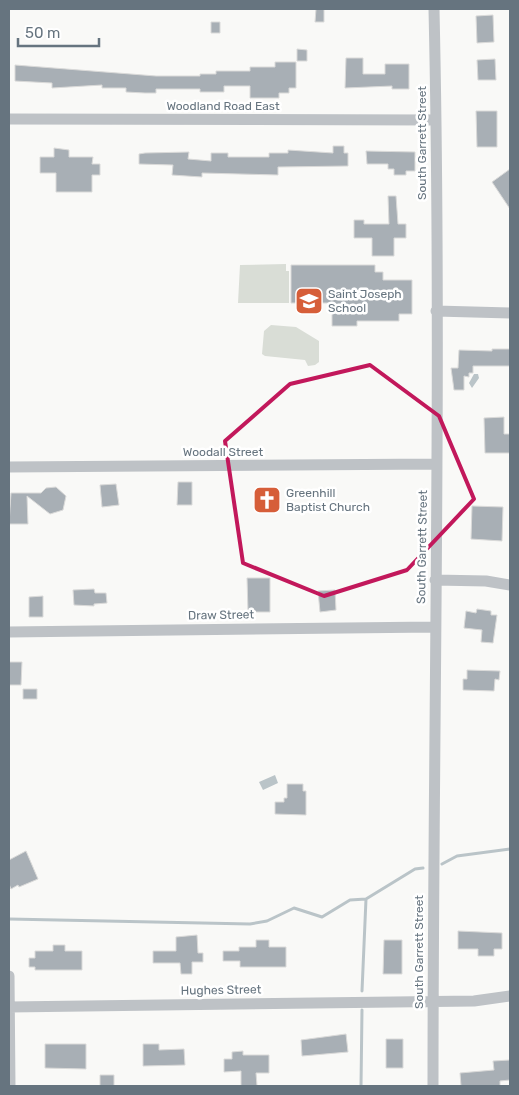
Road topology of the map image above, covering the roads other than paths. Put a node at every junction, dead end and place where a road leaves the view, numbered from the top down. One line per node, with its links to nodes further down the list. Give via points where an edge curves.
1 (434, 9): 3 (street, South Garrett Street)
2 (9, 119): 3 (street, Woodland Road East)
3 (436, 120): 4 (street, South Garrett Street)
4 (436, 311): 5 (street); 6 (street, South Garrett Street)
5 (510, 313)
6 (437, 464): 7 (street, Woodall Street); 8 (street, South Garrett Street)
7 (9, 467)
8 (435, 580): 9 (street); 10 (street, South Garrett Street)
9 (510, 584)
10 (434, 627): 11 (street, Draw Street); 14 (street, South Garrett Street)
11 (9, 632)
12 (9, 976): 15 (street)
13 (510, 996): 14 (street, Hughes Street)
14 (433, 1002): 15 (street, Hughes Street); 17 (street, South Garrett Street)
15 (9, 1007): 16 (street)
16 (10, 1086)
17 (432, 1086)

